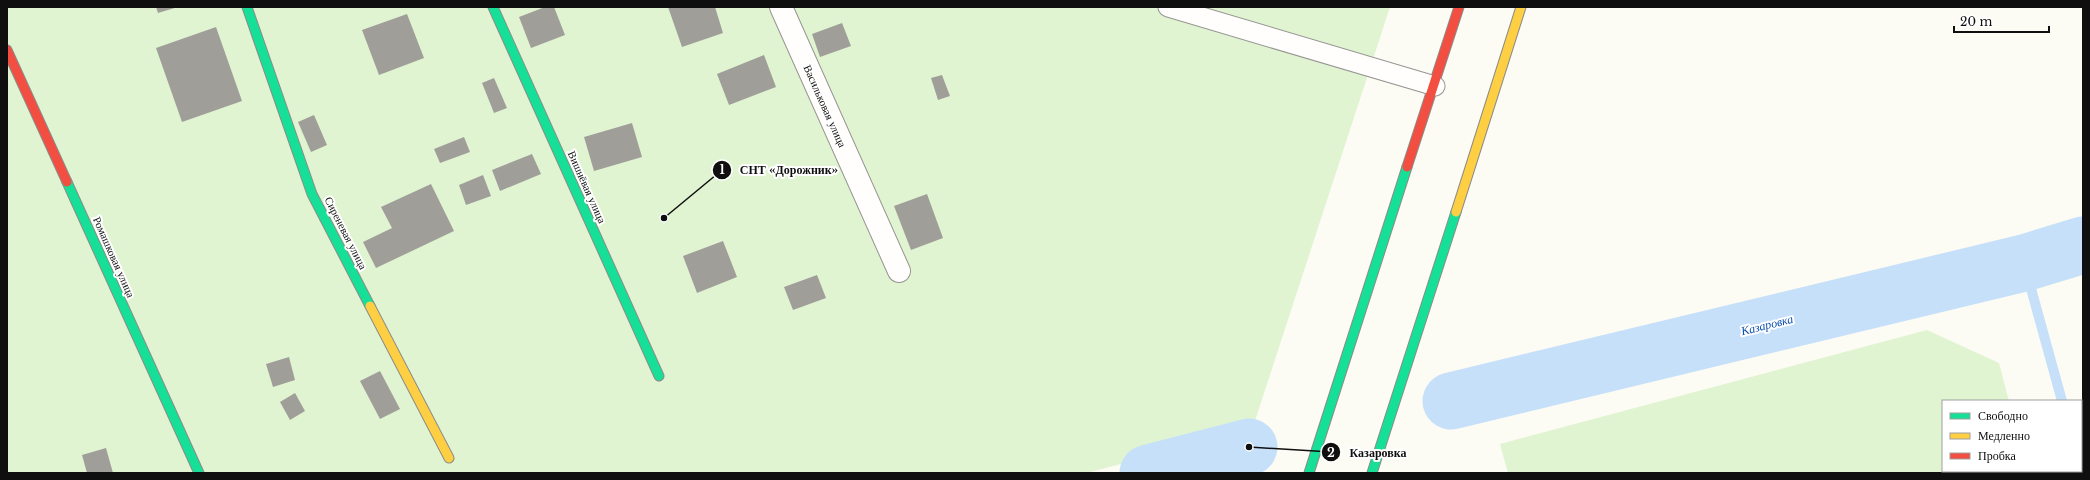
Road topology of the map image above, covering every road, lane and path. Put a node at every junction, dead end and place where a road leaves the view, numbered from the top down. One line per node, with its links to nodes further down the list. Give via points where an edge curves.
1 (247, 7): 11 (main road, Сиреневая улица, via 312,194)
2 (493, 7): 10 (main road, Вишнёвая улица)
3 (781, 7): 9 (street, Васильковая улица)
4 (1168, 7): 8 (lane)
5 (1459, 7): 8 (main road)
6 (1521, 7): 14 (main road)
7 (7, 50): 12 (main road, Ромашковая улица)
8 (1435, 86): 13 (main road)
9 (899, 271)
10 (660, 376)
11 (449, 458)
12 (199, 473)
13 (1310, 473)
14 (1372, 473)

